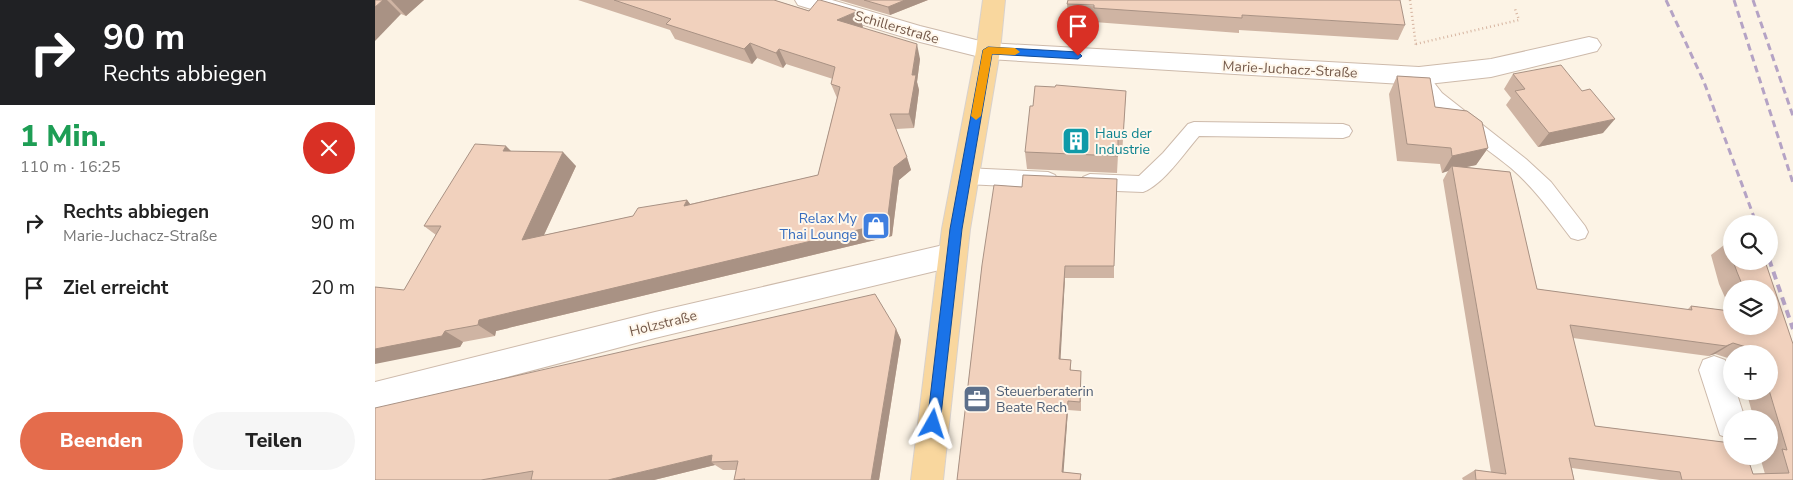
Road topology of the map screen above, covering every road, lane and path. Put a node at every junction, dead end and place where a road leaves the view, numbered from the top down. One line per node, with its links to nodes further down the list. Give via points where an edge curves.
1 (806, 0): 7 (street, Schillerstraße, via 920,34)
2 (994, 0): 7 (main road)
3 (1410, 0): 5 (path)
4 (1515, 9): 5 (path, via 1519,20)
5 (1416, 44): 8 (path)
6 (1589, 44): 8 (street, Marie-Juchacz-Straße, via 1491,68)
7 (988, 50): 8 (street, Marie-Juchacz-Straße); 10 (main road)
8 (1419, 76): 11 (lane, via 1436,98 1544,187)
9 (1343, 131): 10 (lane, via 1194,129 1143,184)
10 (965, 176): 12 (main road)
11 (1578, 232)
12 (952, 255): 14 (street, Holzstraße, via 655,325); 16 (main road)
13 (1714, 370): 15 (street)
14 (375, 397)
15 (1727, 410)
16 (927, 480)

